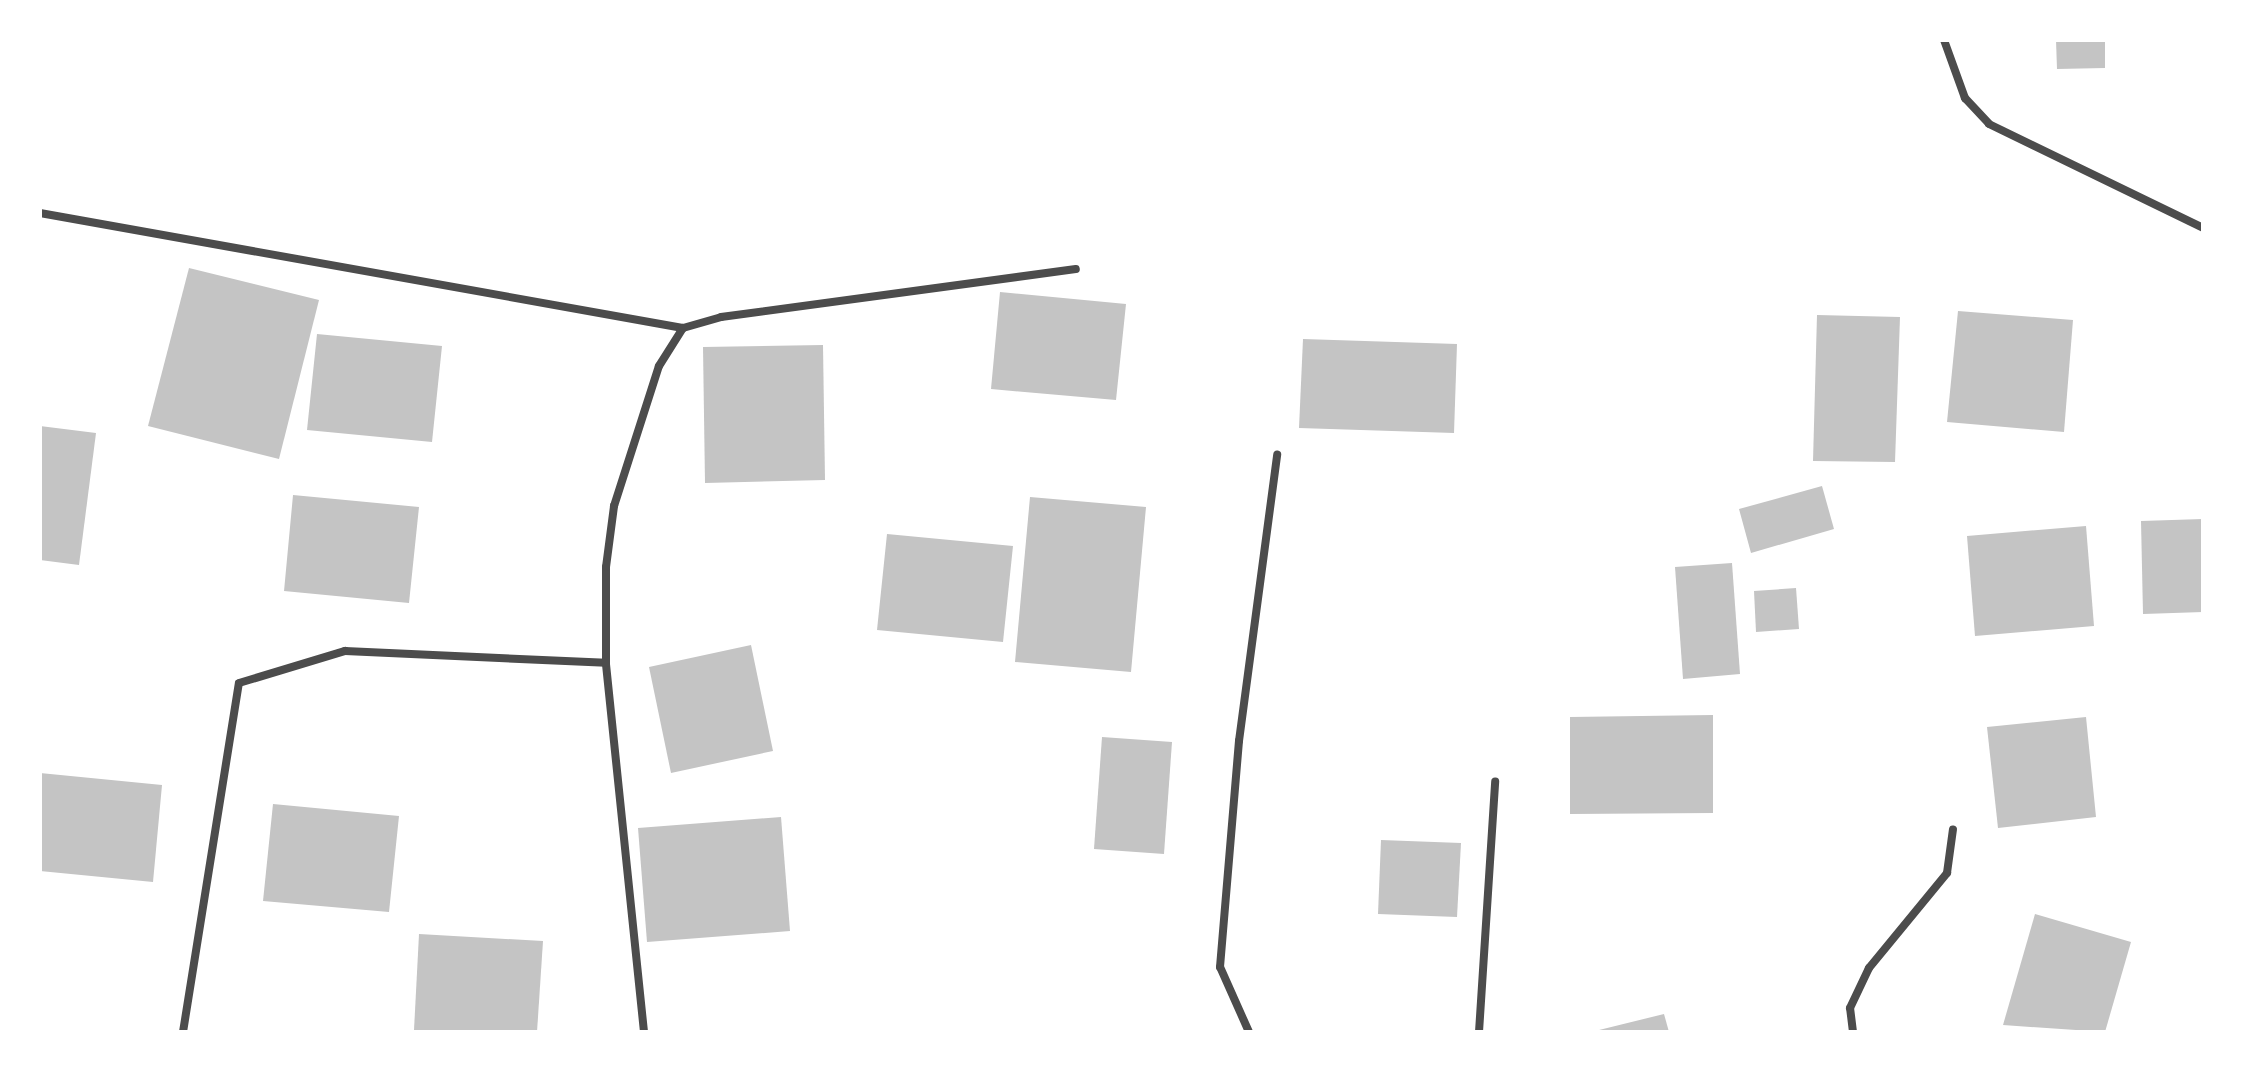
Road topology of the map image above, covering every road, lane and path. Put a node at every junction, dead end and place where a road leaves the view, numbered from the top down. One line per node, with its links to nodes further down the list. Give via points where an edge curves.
1 (1944, 40): 3 (street, via 1965,98 1989,124)
2 (40, 213): 5 (street)
3 (2203, 228)
4 (1076, 269): 5 (street)
5 (683, 328): 7 (street, via 659,366 614,506 606,567)
6 (1277, 455): 12 (street, via 1239,741 1220,967)
7 (606, 663): 10 (street, via 345,651 239,683); 11 (street)
8 (1495, 782): 13 (street)
9 (1953, 829): 14 (street, via 1947,873 1869,968 1850,1008)
10 (183, 1032)
11 (644, 1032)
12 (1249, 1032)
13 (1479, 1032)
14 (1853, 1032)

